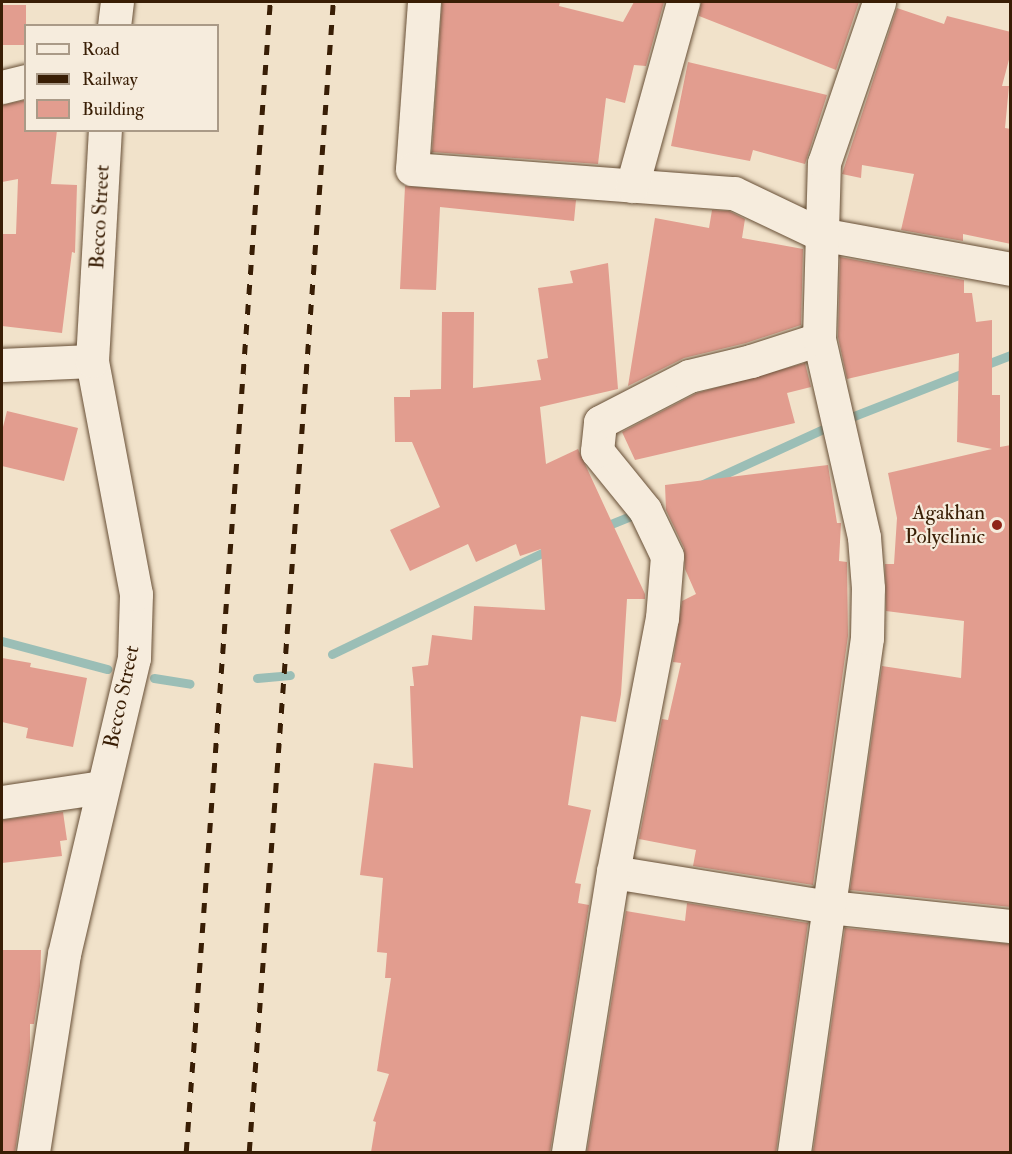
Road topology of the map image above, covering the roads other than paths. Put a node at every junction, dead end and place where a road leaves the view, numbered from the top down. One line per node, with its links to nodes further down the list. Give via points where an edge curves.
1 (117, 2): 5 (street)
2 (424, 2): 9 (street, via 412,170)
3 (683, 2): 9 (street)
4 (879, 2): 10 (street, via 824,163)
5 (114, 24)
6 (24, 82): 7 (street)
7 (2, 87)
8 (105, 132): 13 (street, Becco Street)
9 (632, 186): 10 (street, via 734,193)
10 (820, 234): 11 (street); 12 (street)
11 (1011, 269)
12 (819, 339): 17 (street, via 689,376 600,422 597,451 645,510 667,556 662,618); 18 (street, via 864,537 868,588 867,638)
13 (92, 361): 14 (street); 15 (street, Becco Street, via 136,594 134,658)
14 (2, 365)
15 (102, 787): 16 (street); 20 (street, Becco Street, via 64,954)
16 (2, 802)
17 (613, 872): 18 (street); 21 (street)
18 (829, 907): 19 (street); 22 (street)
19 (1011, 926)
20 (33, 1152)
21 (568, 1152)
22 (794, 1152)

